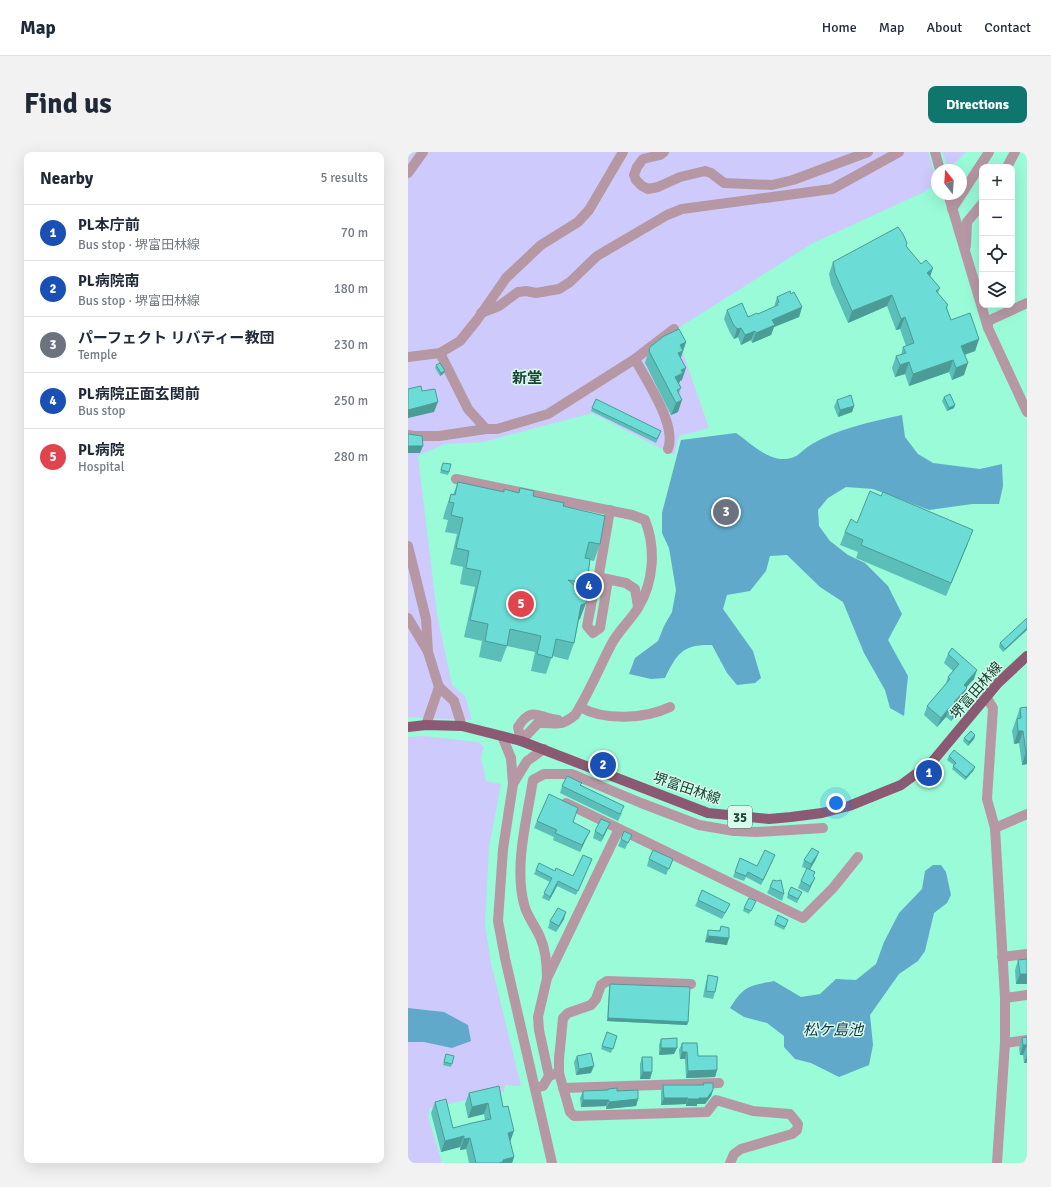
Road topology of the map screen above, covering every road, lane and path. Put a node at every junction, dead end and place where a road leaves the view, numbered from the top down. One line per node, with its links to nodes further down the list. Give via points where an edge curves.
1 (423, 152): 11 (lane)
2 (623, 152): 17 (lane, via 586,213 578,222 541,245 510,274)
3 (664, 152): 4 (lane, via 643,159 637,167 634,174 642,186 648,189 658,187 680,177 705,171 724,183 772,185 793,180)
4 (868, 152)
5 (899, 152): 17 (lane, via 832,190 682,209 667,215 597,256 559,289 536,293 518,292 499,306)
6 (935, 152): 9 (lane)
7 (989, 152): 14 (lane)
8 (1015, 152): 10 (lane)
9 (938, 164)
10 (1009, 164)
11 (408, 173)
12 (950, 200): 14 (lane)
13 (979, 208): 15 (lane, via 967,222)
14 (952, 209): 15 (lane)
15 (966, 254): 18 (lane)
16 (1027, 303): 18 (lane, via 988,321)
17 (481, 313): 20 (lane, via 460,341)
18 (988, 328): 23 (lane)
19 (674, 329): 22 (lane)
20 (440, 352): 21 (lane); 24 (lane, via 468,409)
21 (408, 357)
22 (635, 359): 24 (lane, via 548,414 497,429); 26 (lane, via 668,423 671,436)
23 (1027, 412)
24 (486, 429): 25 (lane, via 439,436)
25 (408, 435)
26 (668, 450)
27 (456, 479): 28 (lane)
28 (610, 510): 30 (lane); 32 (lane, via 645,520 648,527 652,548 650,575 646,592)
29 (408, 546): 34 (lane, via 426,619)
30 (599, 574): 31 (lane); 31 (lane, via 587,626 593,633 600,628)
31 (608, 580): 32 (lane, via 626,583 635,589)
32 (638, 607): 38 (lane, via 612,643)
33 (408, 618): 34 (lane)
34 (428, 652): 36 (lane)
35 (1027, 656): 37 (main road, 堺富田林線 / 35, via 998,683)
36 (439, 687): 40 (lane); 41 (lane, via 454,701)
37 (987, 698): 45 (main road, 堺富田林線 / 35, via 932,762 901,785 849,806 791,817 769,819 708,813); 50 (lane, via 993,708 987,799)
38 (580, 707): 39 (lane, via 589,712 628,718); 44 (lane, via 569,722 538,723)
39 (670, 707)
40 (426, 725): 41 (main road, 堺富田林線 / 35); 42 (main road, 堺富田林線 / 35)
41 (462, 726): 43 (main road, 堺富田林線 / 35)
42 (408, 727)
43 (502, 736): 44 (main road, 堺富田林線 / 35); 46 (lane, via 511,758)
44 (521, 741): 45 (main road, 堺富田林線 / 35)
45 (544, 749): 46 (lane, via 527,761)
46 (513, 784): 63 (lane, via 503,849 498,921 504,958)
47 (557, 798): 51 (lane)
48 (1027, 814): 50 (lane)
49 (823, 828): 55 (lane, via 757,832 699,825 572,774 537,776 532,780 520,869 524,906 540,937 547,959)
50 (995, 828): 54 (lane)
51 (620, 829): 52 (lane, via 804,918); 55 (lane)
52 (858, 857)
53 (1027, 954): 54 (lane)
54 (1002, 957): 58 (lane)
55 (547, 978): 61 (lane, via 538,1017 539,1030)
56 (691, 984): 61 (lane, via 607,981 601,985 591,1005 568,1013 563,1018 559,1059)
57 (1027, 995): 58 (lane)
58 (1005, 998): 60 (lane)
59 (1027, 1040): 60 (lane)
60 (1004, 1043): 67 (lane)
61 (554, 1074): 63 (lane, via 543,1086); 64 (lane)
62 (719, 1083): 64 (lane)
63 (535, 1088): 65 (lane)
64 (563, 1088): 66 (lane, via 570,1112 574,1116 707,1112 716,1100 753,1111 790,1114 795,1118 797,1130 792,1134 741,1149 734,1154)
65 (552, 1163)
66 (730, 1163)
67 (997, 1163)

